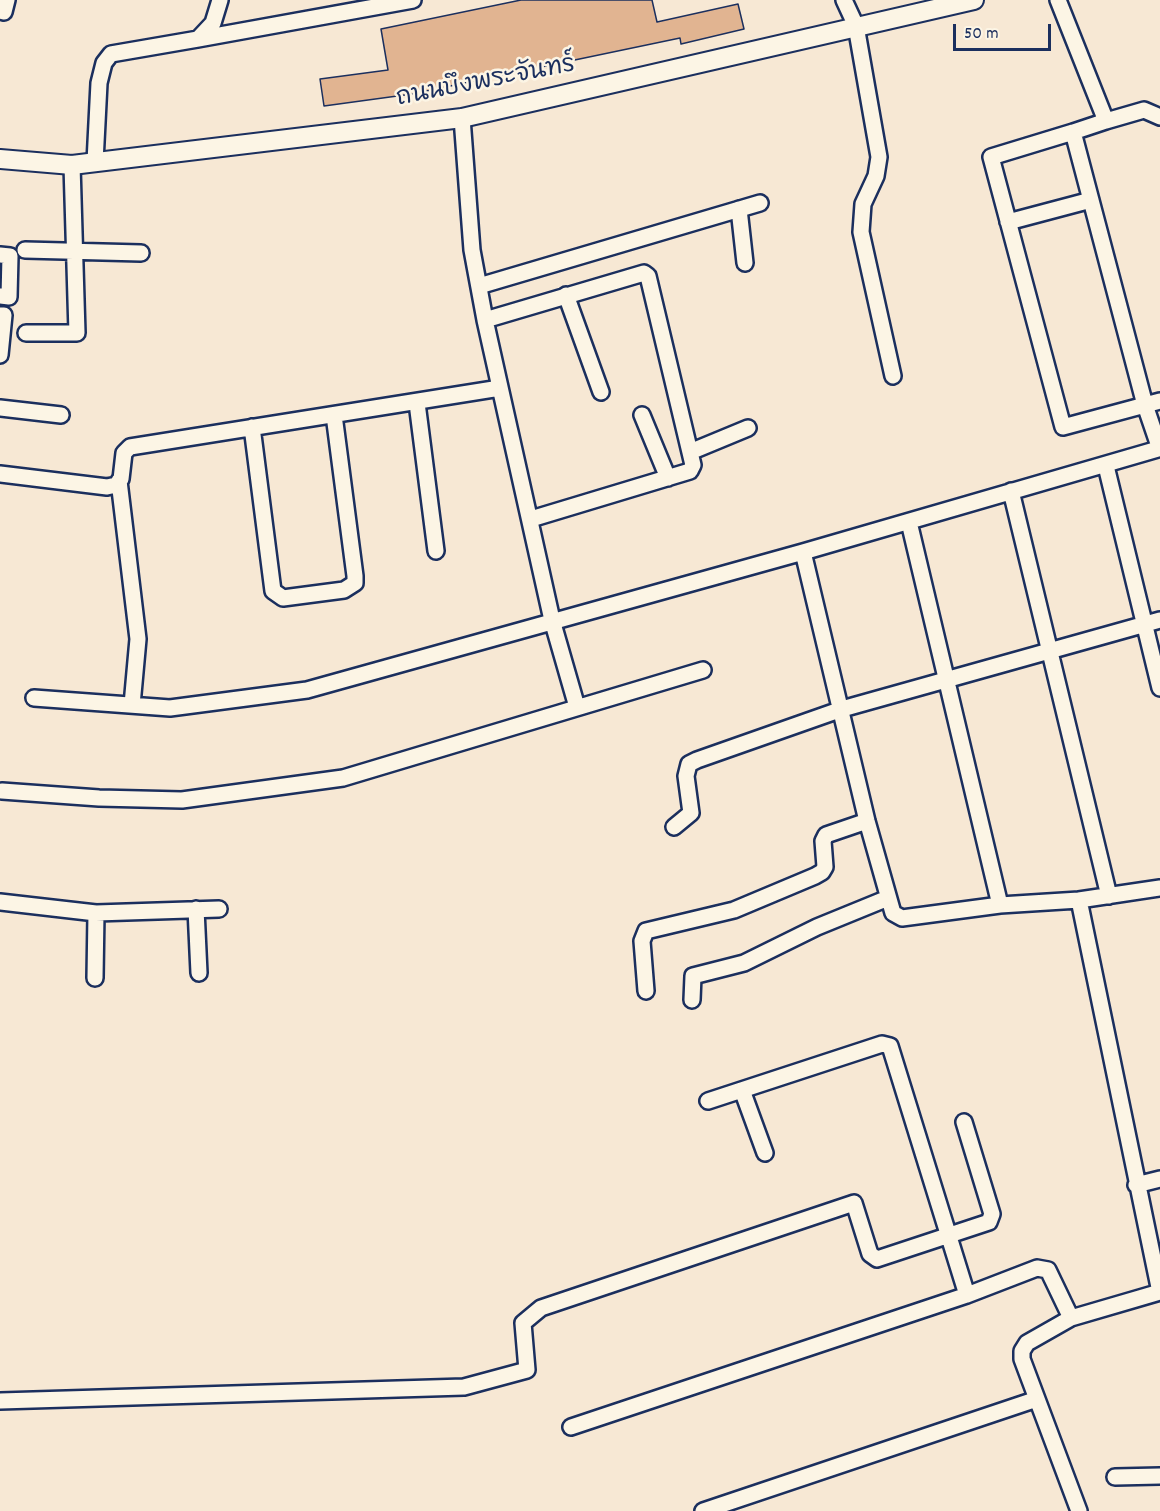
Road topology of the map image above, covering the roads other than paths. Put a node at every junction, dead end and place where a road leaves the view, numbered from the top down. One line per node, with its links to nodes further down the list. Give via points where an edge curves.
1 (7, 0): 7 (street, via 4,12)
2 (220, 0): 9 (street, via 213,23)
3 (413, 0): 9 (street)
4 (844, 0): 8 (street)
5 (974, 0): 8 (street, ถนนบึงพระจันทร์)
6 (1058, 0): 12 (street)
7 (0, 11)
8 (856, 26): 11 (street, ถนนบึงพระจันทร์); 33 (street, via 879,158 876,176 863,204 861,232)
9 (198, 39): 15 (street, via 111,54 104,63 99,83)
10 (1160, 117): 12 (street, via 1144,110)
11 (462, 118): 15 (street, ถนนบึงพระจันทร์); 26 (street, via 472,250)
12 (1107, 121): 13 (street)
13 (1073, 132): 17 (street); 20 (street, via 991,157)
14 (0, 159): 16 (street, ถนนบึงพระจันทร์)
15 (95, 162): 16 (street, ถนนบึงพระจันทร์)
16 (72, 165): 22 (street)
17 (1091, 200): 20 (street); 38 (street)
18 (760, 203): 19 (street)
19 (739, 209): 25 (street); 26 (street)
20 (1008, 222): 38 (street, via 1063,427)
21 (25, 250): 22 (street)
22 (76, 252): 23 (street); 31 (street, via 77,333)
23 (141, 253)
24 (0, 255): 28 (street, via 10,256 9,297)
25 (746, 263)
26 (479, 286): 30 (street)
27 (566, 295): 30 (street); 35 (street); 46 (street, via 639,273 648,276)
28 (0, 296)
29 (0, 315): 32 (street, via 4,315)
30 (485, 320): 34 (street)
31 (26, 333)
32 (0, 355)
33 (893, 376)
34 (500, 388): 37 (street); 52 (street)
35 (601, 392)
36 (1160, 401): 38 (street)
37 (417, 403): 41 (street); 54 (street)
38 (1145, 405): 45 (street)
39 (0, 408): 40 (street)
40 (61, 415)
41 (334, 415): 43 (street); 43 (street, via 355,576 355,584 344,590 283,598 273,591)
42 (642, 415): 49 (street)
43 (252, 427): 50 (street, via 130,447 124,453)
44 (748, 428): 46 (street)
45 (1159, 449): 47 (street)
46 (690, 452): 49 (street, via 693,469)
47 (1106, 466): 51 (street); 58 (street)
48 (0, 474): 50 (street, via 108,487)
49 (668, 478): 52 (street)
50 (119, 481): 64 (street, via 138,639)
51 (1011, 491): 53 (street); 59 (street)
52 (531, 519): 56 (street)
53 (909, 522): 55 (street); 61 (street)
54 (436, 551)
55 (803, 552): 56 (street); 66 (street)
56 (552, 620): 64 (street, via 307,690 176,707); 65 (street)
57 (1160, 620): 58 (street)
58 (1144, 624): 59 (street); 62 (street)
59 (1050, 649): 61 (street); 71 (street)
60 (703, 669): 65 (street)
61 (948, 679): 66 (street); 75 (street)
62 (1160, 688)
63 (34, 698): 64 (street)
64 (132, 705)
65 (577, 707): 67 (street, via 343,778 182,800)
66 (842, 709): 68 (street); 69 (street, via 689,764 686,776 691,813)
67 (2, 791)
68 (867, 821): 72 (street); 81 (street, via 826,835 825,867 815,876 734,910 646,931 642,941)
69 (674, 827)
70 (1160, 888): 71 (street)
71 (1109, 896): 73 (street)
72 (888, 898): 75 (street, via 893,913 902,918); 82 (street, via 744,963 698,974 691,982)
73 (1079, 900): 75 (street); 88 (street)
74 (0, 902): 78 (street)
75 (1000, 905)
76 (196, 909): 77 (street); 78 (street); 79 (street)
77 (219, 909)
78 (96, 913): 80 (street)
79 (199, 973)
80 (94, 978)
81 (646, 991)
82 (692, 1000)
83 (742, 1089): 84 (street); 86 (street); 89 (street, via 882,1044 890,1046)
84 (708, 1101)
85 (964, 1122): 89 (street, via 992,1219)
86 (765, 1154)
87 (1160, 1179): 88 (street)
88 (1137, 1185): 90 (street)
89 (947, 1238): 91 (street); 94 (street, via 877,1259 870,1254 854,1203 541,1308 523,1323 527,1370 464,1387)
90 (1160, 1292): 92 (street)
91 (967, 1295): 92 (street, via 1043,1267); 95 (street)
92 (1071, 1318): 93 (street, via 1027,1343 1022,1351)
93 (1037, 1399): 98 (street); 99 (street)
94 (0, 1401)
95 (571, 1427)
96 (1160, 1476): 97 (street)
97 (1115, 1477)
98 (703, 1511)
99 (1079, 1511)

